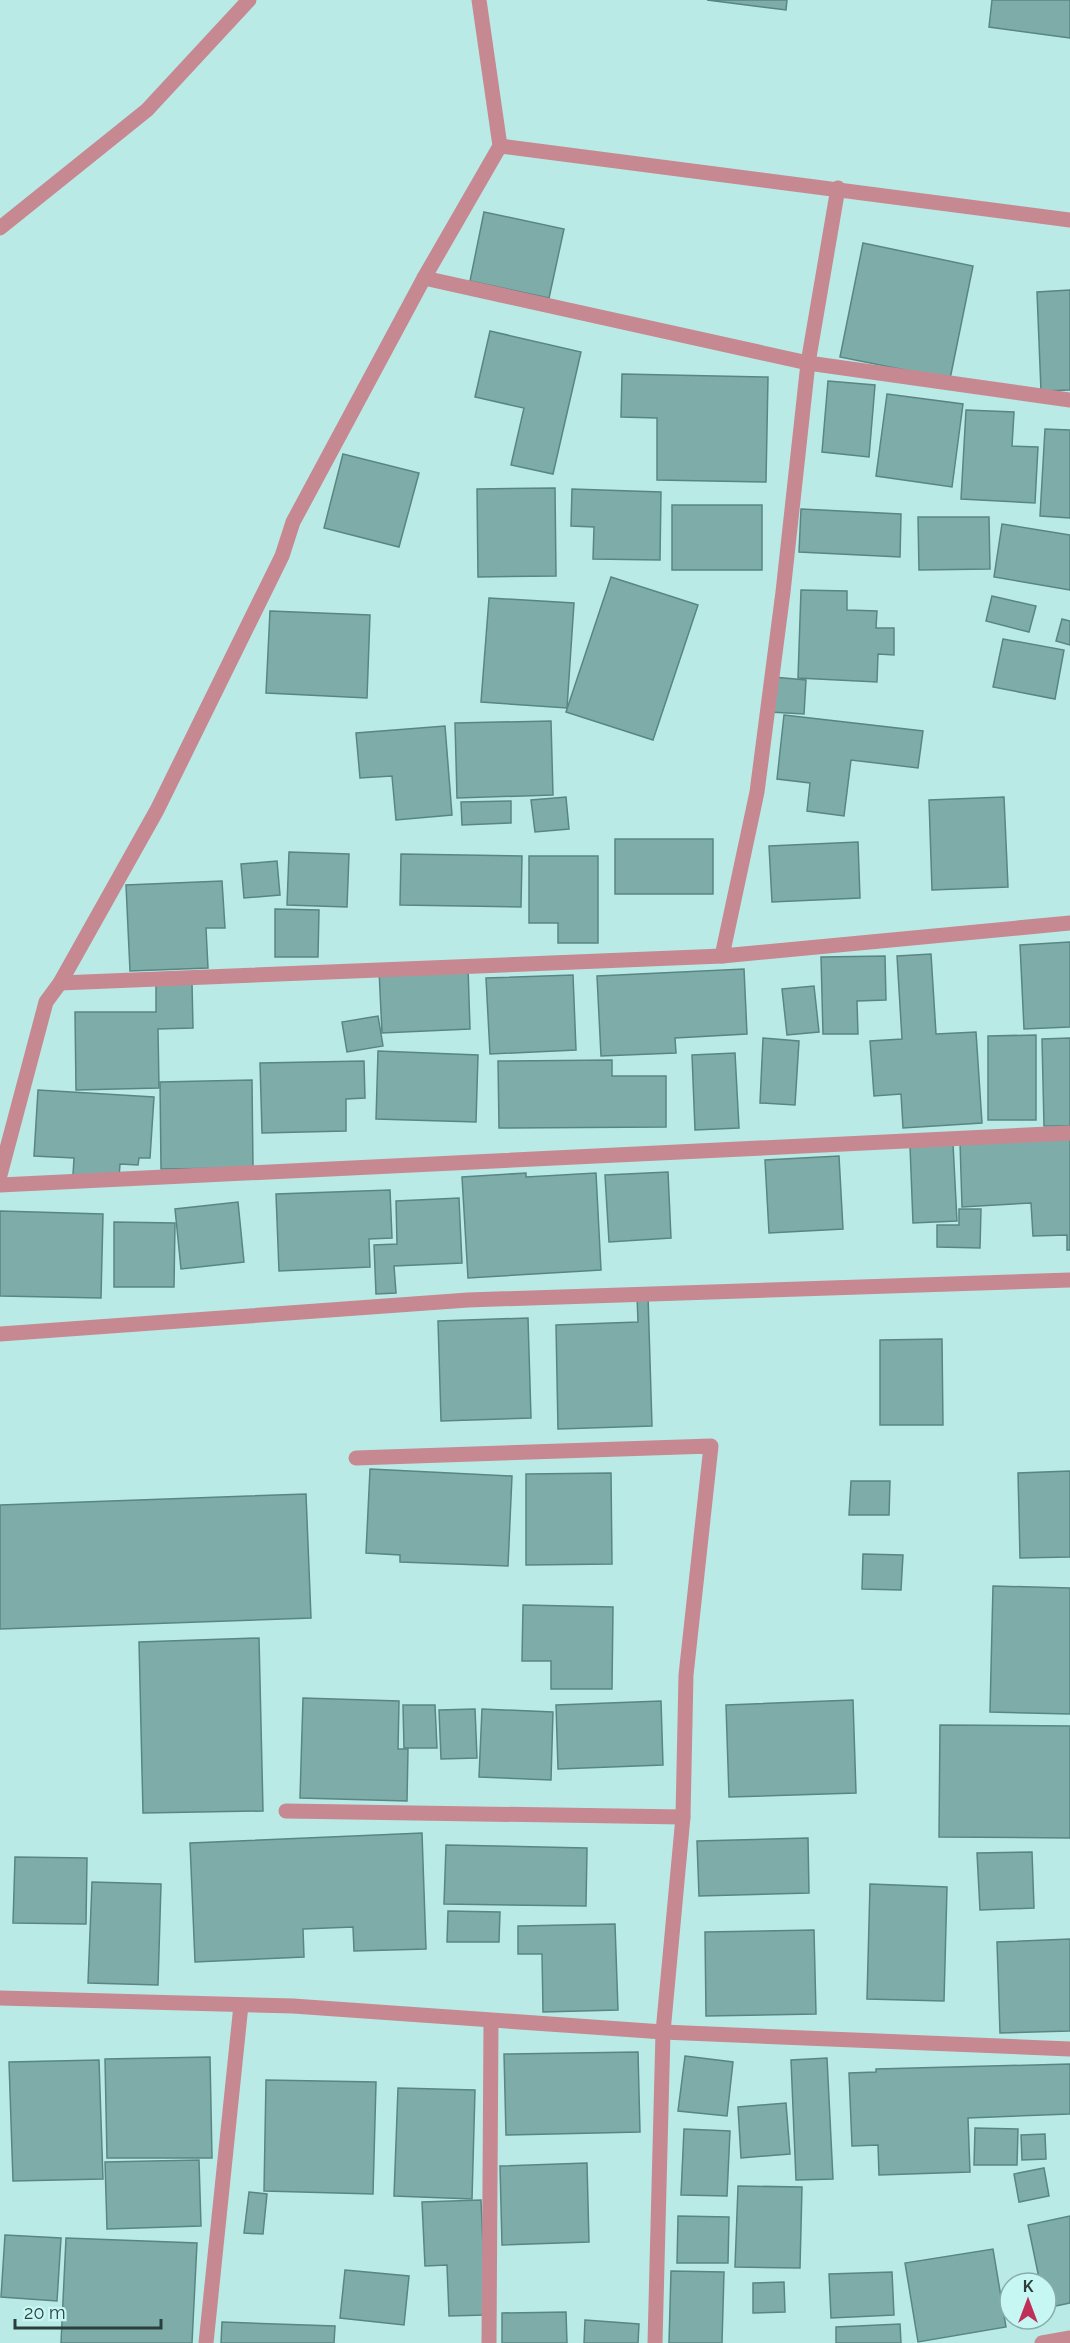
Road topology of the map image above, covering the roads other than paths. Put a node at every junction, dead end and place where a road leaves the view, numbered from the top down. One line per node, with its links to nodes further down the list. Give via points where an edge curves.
1 (249, 0): 6 (street, via 147,110)
2 (479, 0): 3 (street)
3 (500, 146): 4 (street); 7 (street)
4 (838, 188): 5 (street); 8 (street)
5 (1070, 220)
6 (0, 228)
7 (424, 278): 8 (street); 12 (street, via 293,522 282,556 158,810)
8 (808, 363): 9 (street); 11 (street, via 757,792)
9 (1070, 400)
10 (1070, 923): 11 (street)
11 (722, 956): 12 (street)
12 (60, 982): 14 (street, via 46,1002)
13 (1070, 1133): 15 (street)
14 (0, 1175)
15 (0, 1185)
16 (1070, 1280): 17 (street, via 468,1300)
17 (0, 1334)
18 (356, 1458): 20 (street, via 711,1446 686,1675)
19 (286, 1811): 20 (street)
20 (683, 1817): 24 (street)
21 (0, 1998): 22 (street)
22 (241, 2005): 23 (street); 27 (street)
23 (491, 2021): 24 (street); 28 (street)
24 (663, 2032): 25 (street); 29 (street)
25 (1070, 2049)
26 (1070, 2338): 30 (street)
27 (206, 2343)
28 (489, 2343)
29 (655, 2343)
30 (1042, 2343)

